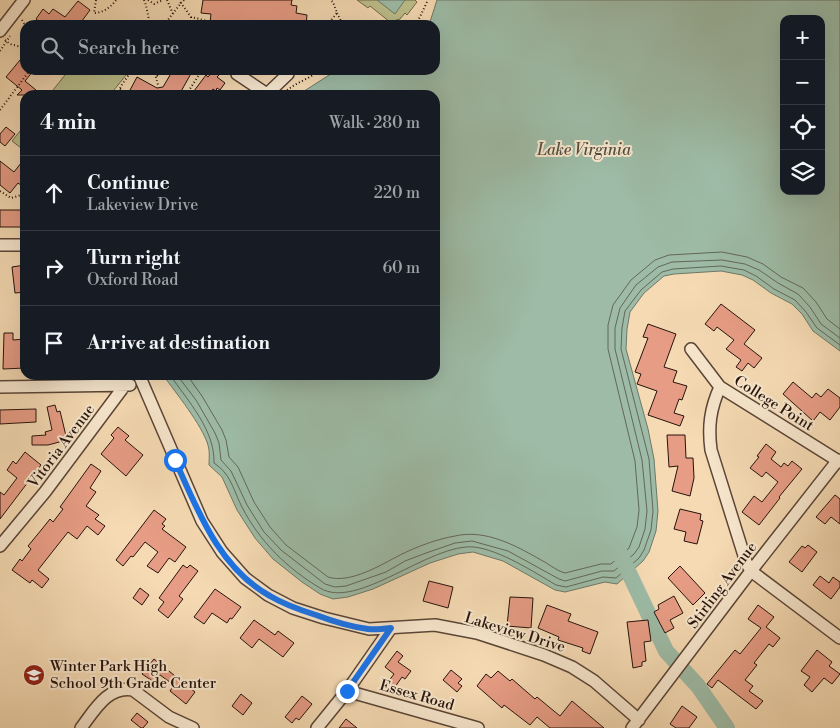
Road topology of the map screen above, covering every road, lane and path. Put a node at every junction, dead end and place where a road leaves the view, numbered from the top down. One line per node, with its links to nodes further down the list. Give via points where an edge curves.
1 (24, 0): 21 (street)
2 (96, 0): 3 (path, via 94,12 100,13)
3 (116, 0)
4 (144, 0): 15 (path)
5 (148, 0): 6 (path, via 154,4)
6 (163, 0)
7 (167, 0): 13 (path)
8 (179, 0): 11 (path)
9 (330, 0): 12 (path)
10 (428, 0): 20 (path)
11 (182, 1): 13 (path); 14 (path)
12 (337, 13): 18 (path); 19 (path)
13 (173, 14): 16 (path)
14 (191, 17): 17 (path)
15 (149, 20)
16 (168, 20)
17 (207, 20)
18 (331, 20)
19 (340, 20)
20 (418, 20)
21 (1, 34): 22 (path, via 10,44)
22 (20, 47)
23 (26, 75): 36 (path)
24 (129, 75): 31 (path)
25 (199, 75): 32 (path)
26 (238, 75): 33 (street)
27 (287, 75): 34 (street)
28 (314, 75): 35 (path)
29 (157, 77): 30 (path)
30 (158, 85)
31 (120, 89)
32 (189, 90)
33 (259, 90)
34 (271, 90)
35 (287, 90)
36 (0, 110)
37 (0, 191): 38 (path, via 11,198)
38 (20, 195)
39 (0, 245): 40 (street)
40 (20, 245)
41 (691, 349): 46 (street, College Point)
42 (138, 380): 44 (street)
43 (140, 380): 50 (street, Lakeview Drive, via 202,521 222,552 245,578 268,596 293,608 369,629)
44 (125, 385): 45 (street); 48 (street, Vitoria Avenue)
45 (0, 387)
46 (720, 387): 47 (street, College Point); 49 (street, College Point, via 710,415 712,450)
47 (839, 461): 49 (street, Stirling Avenue)
48 (0, 546)
49 (751, 571): 51 (street); 53 (street, Stirling Avenue)
50 (391, 628): 52 (street); 53 (street, Lakeview Drive, via 435,625 477,633 544,655 594,681)
51 (840, 638)
52 (347, 691): 56 (street); 57 (street, Essex Road)
53 (636, 724)
54 (81, 728): 55 (street, via 100,704 116,690 125,688 133,690 169,717)
55 (193, 728)
56 (317, 728)
57 (478, 728)

